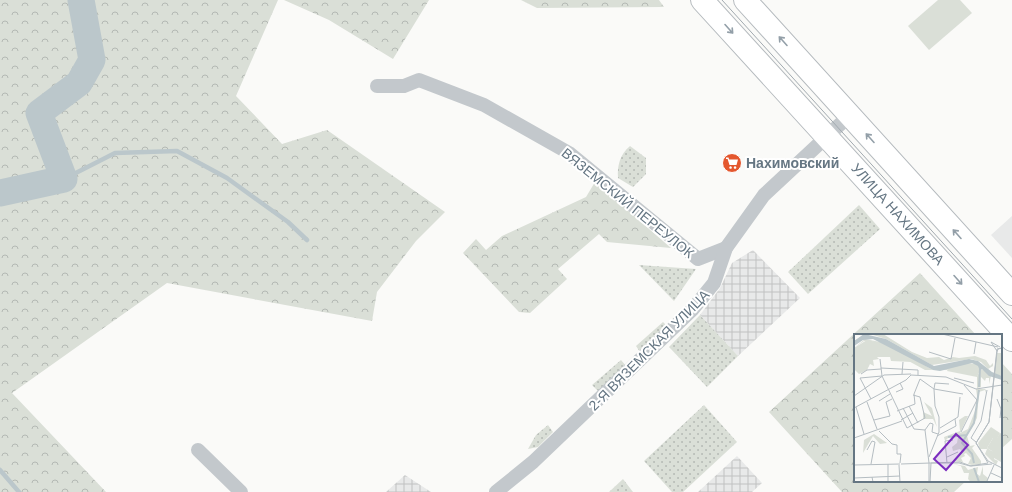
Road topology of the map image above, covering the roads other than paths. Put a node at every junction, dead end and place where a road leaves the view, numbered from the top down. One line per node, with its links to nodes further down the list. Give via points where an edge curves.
1 (702, 0): 5 (main road, УЛИЦА НАХИМОВА, one-way to 5)
2 (745, 0): 4 (main road, one-way to 2)
3 (377, 86): 6 (street, ВЯЗЕМСКИЙ ПЕРЕУЛОК, via 404,86 419,80 484,105 569,152 698,259)
4 (850, 115): 5 (street, 2-Я ВЯЗЕМСКАЯ УЛИЦА); 7 (main road, one-way to 4)
5 (827, 137): 6 (street, 2-Я ВЯЗЕМСКАЯ УЛИЦА, via 764,195); 8 (main road, УЛИЦА НАХИМОВА, one-way to 8)
6 (726, 248): 11 (street, 2-Я ВЯЗЕМСКАЯ УЛИЦА, via 714,283 692,310 533,462)
7 (1012, 294)
8 (1012, 340)
9 (198, 450): 10 (street)
10 (241, 492)
11 (496, 492)

